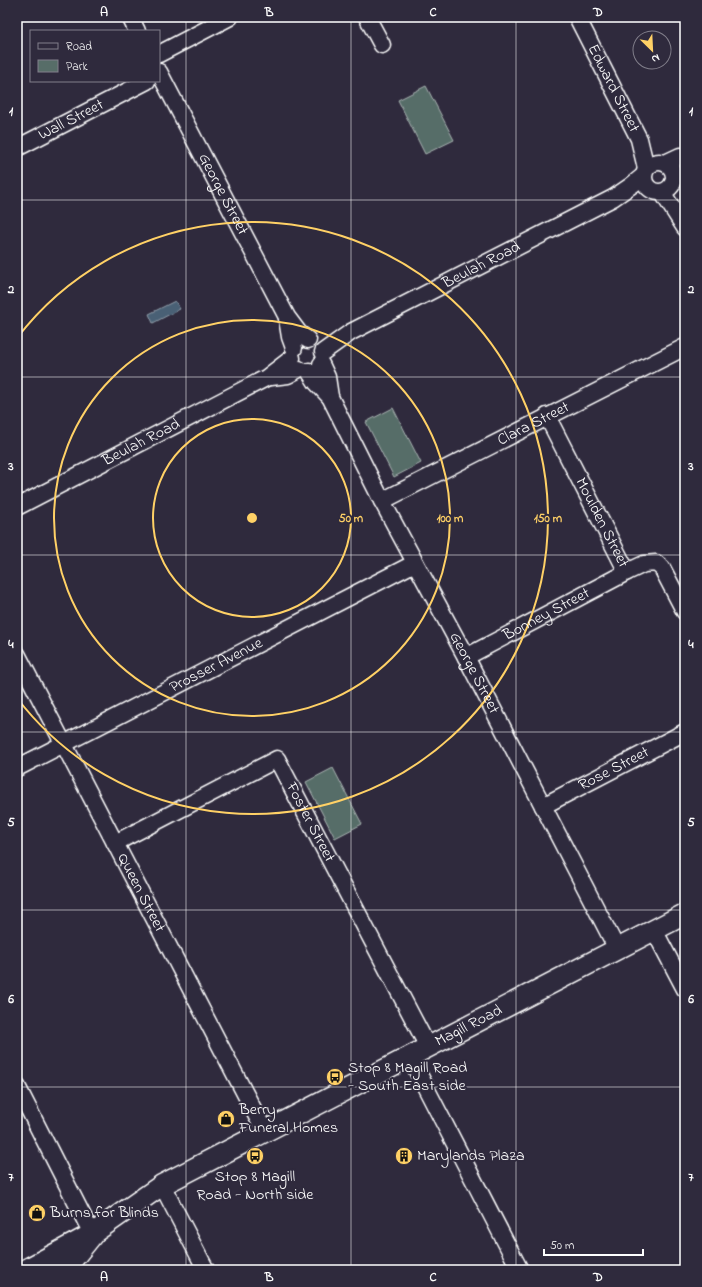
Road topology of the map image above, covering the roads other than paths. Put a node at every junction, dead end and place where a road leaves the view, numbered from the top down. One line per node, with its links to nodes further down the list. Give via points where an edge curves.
1 (130, 17): 5 (street)
2 (230, 17): 7 (street)
3 (367, 17): 6 (street)
4 (577, 17): 12 (street, Edward Street, via 639,138)
5 (136, 30)
6 (382, 45)
7 (160, 53)
8 (143, 82): 10 (street, Wall Street)
9 (160, 82): 15 (street, George Street, via 287,317 299,333)
10 (17, 148)
11 (685, 156): 12 (street, Beulah Road, via 680,156)
12 (662, 175): 13 (street, Edward Street, via 675,193); 15 (street, Beulah Road)
13 (683, 224)
14 (685, 347): 16 (street, Clara Street)
15 (308, 356): 17 (street, George Street, via 327,377 330,397); 18 (street, Beulah Road, via 288,375 266,378)
16 (548, 416): 17 (street, Clara Street); 20 (street, Moulden Street)
17 (382, 501): 19 (street, George Street)
18 (17, 507)
19 (415, 563): 23 (street, George Street); 25 (street, Prosser Avenue)
20 (627, 572): 21 (street, Moulden Street, via 644,564 656,563 662,568); 23 (street, Bonney Street)
21 (685, 612)
22 (17, 654): 25 (street, Queen Street)
23 (466, 657): 27 (street, George Street)
24 (685, 732): 27 (street, Rose Street)
25 (64, 744): 26 (street, Prosser Avenue); 28 (street, Queen Street)
26 (17, 768)
27 (543, 806): 31 (street, George Street)
28 (115, 843): 33 (street, Foster Street, via 277,760); 36 (street, Queen Street)
29 (685, 914): 30 (main road, Magill Road)
30 (654, 930): 31 (main road, Magill Road); 32 (street)
31 (617, 949): 33 (main road, Magill Road)
32 (685, 989)
33 (428, 1047): 34 (main road, Magill Road)
34 (410, 1057): 36 (main road, Magill Road); 42 (street)
35 (17, 1086): 38 (street)
36 (265, 1132): 37 (main road, Magill Road)
37 (162, 1185): 38 (main road, Magill Road); 41 (street)
38 (92, 1234): 39 (main road, Magill Road); 40 (highway)
39 (26, 1270)
40 (63, 1270)
41 (206, 1270)
42 (520, 1270)

